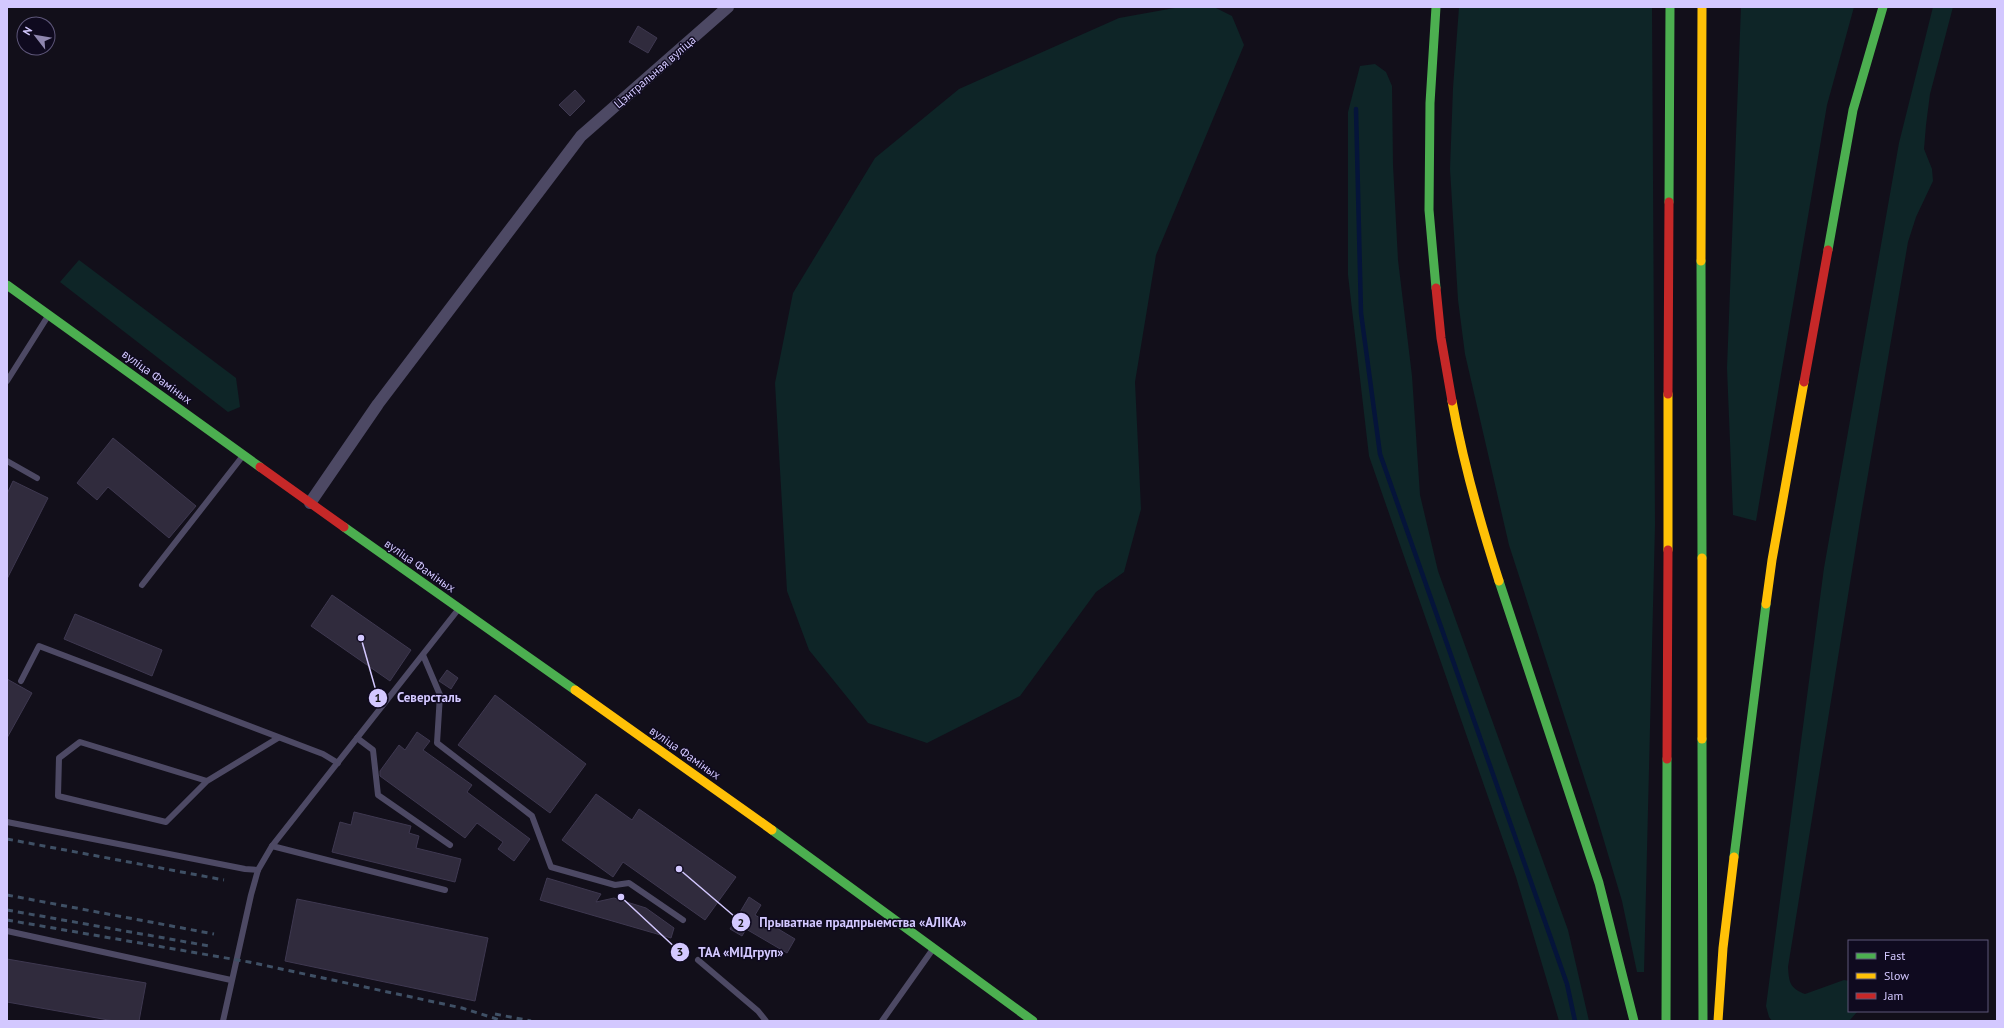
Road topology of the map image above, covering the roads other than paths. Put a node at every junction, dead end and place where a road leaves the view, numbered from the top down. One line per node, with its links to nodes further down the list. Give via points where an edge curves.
1 (728, 7): 12 (street, Цэнтральная вуліца, via 581,136 378,404)
2 (1436, 7): 35 (main road, via 1430,103 1429,210 1441,338 1460,444 1488,547 1599,883)
3 (1670, 7): 36 (main road)
4 (1702, 7): 37 (main road, via 1700,366)
5 (1883, 7): 38 (main road, via 1853,110 1772,560 1745,759)
6 (7, 285): 7 (main road, вуліца Фаміных)
7 (49, 314): 8 (lane); 9 (main road, вуліца Фаміных)
8 (7, 381)
9 (244, 454): 12 (main road, вуліца Фаміных); 13 (lane)
10 (7, 461): 11 (lane)
11 (37, 478)
12 (310, 502): 14 (main road, вуліца Фаміных)
13 (142, 585)
14 (459, 608): 15 (lane); 28 (main road, вуліца Фаміных)
15 (424, 655): 18 (lane); 26 (lane, via 440,695 438,743 532,816 551,867 615,885 629,883)
16 (21, 681): 17 (lane, via 39,646)
17 (278, 738): 19 (lane, via 323,754); 20 (lane)
18 (357, 738): 19 (lane); 22 (lane, via 373,750 378,795)
19 (338, 763): 23 (lane)
20 (207, 781): 20 (lane, via 80,742 59,758 58,796 166,822)
21 (7, 822): 24 (lane)
22 (450, 845)
23 (272, 846): 24 (lane); 25 (lane)
24 (258, 870): 30 (lane)
25 (445, 890)
26 (683, 920)
27 (7, 930): 30 (lane)
28 (935, 946): 33 (lane); 34 (main road, вуліца Фаміных)
29 (698, 960): 32 (lane, via 758,1011)
30 (231, 980): 31 (lane)
31 (222, 1021)
32 (766, 1021)
33 (882, 1021)
34 (1033, 1021)
35 (1634, 1021)
36 (1666, 1021)
37 (1703, 1021)
38 (1718, 1021)

